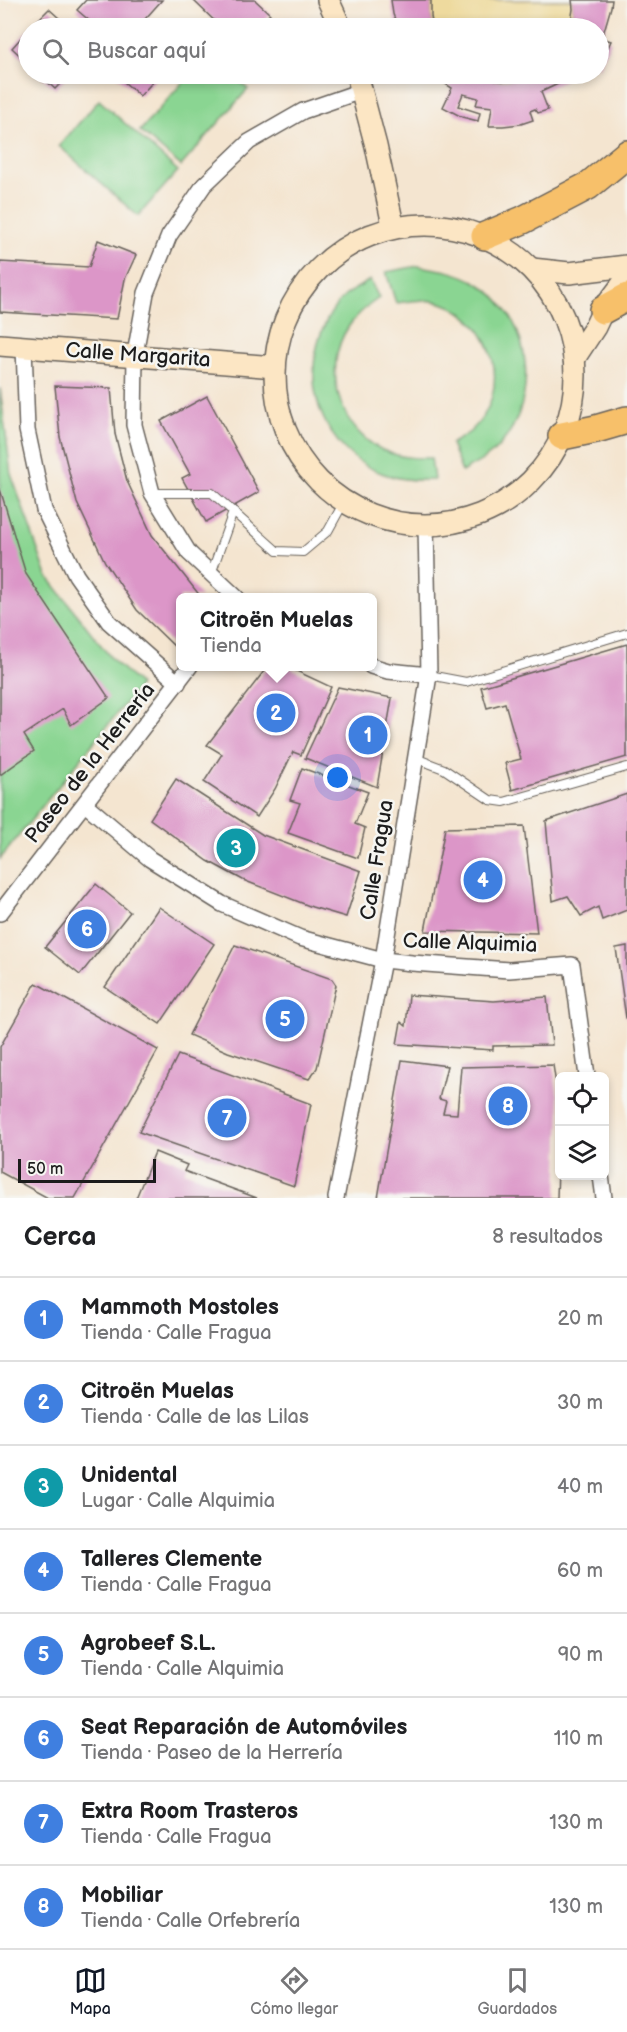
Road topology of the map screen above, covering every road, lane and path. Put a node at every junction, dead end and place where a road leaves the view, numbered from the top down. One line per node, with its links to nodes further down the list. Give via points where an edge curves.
1 (328, 0): 2 (street)
2 (336, 18)
3 (355, 84): 15 (street, via 249,142 204,185 165,245 146,293)
4 (360, 84): 6 (street)
5 (627, 154): 7 (highway, via 588,186)
6 (393, 225): 7 (street, via 436,225); 17 (street, via 342,249 308,280 285,321)
7 (485, 237): 9 (street)
8 (627, 266): 9 (street, via 569,273)
9 (532, 268): 16 (street, via 558,305)
10 (627, 279): 12 (street)
11 (627, 297): 12 (highway)
12 (603, 310): 16 (street)
13 (0, 345): 14 (street, Calle Margarita)
14 (24, 347): 15 (street, Calle Margarita); 30 (street, via 27,430 44,510 76,575 109,622)
15 (135, 354): 17 (street, Calle Margarita); 20 (street, via 134,425)
16 (574, 359): 19 (street, via 575,386)
17 (275, 367): 21 (street, via 278,406 291,444 314,476)
18 (627, 420): 19 (highway)
19 (562, 436): 23 (street, via 539,472 507,501 468,519)
20 (152, 493): 22 (lane, via 212,494); 24 (street, via 189,554)
21 (345, 502): 22 (lane, via 328,531 303,552 277,551); 23 (street, via 384,519)
22 (234, 512): 24 (lane)
23 (426, 525): 29 (street, Calle Fragua)
24 (211, 574): 25 (street)
25 (232, 593)
26 (627, 633): 29 (lane, via 466,682)
27 (377, 668): 29 (street)
28 (186, 671): 30 (street, Paseo de la Herrería)
29 (429, 675): 31 (street, Calle Fragua)
30 (177, 683): 33 (street, Paseo de la Herrería)
31 (415, 758): 32 (lane, via 444,769 490,800 504,802); 35 (street, Calle Fragua)
32 (627, 767)
33 (85, 804): 34 (street, Paseo de la Herrería); 35 (street, Calle Alquimia, via 150,859 222,904 300,938)
34 (0, 913)
35 (383, 960): 36 (street, Calle Alquimia, via 509,970 572,965); 38 (street, Calle Fragua)
36 (586, 1072)
37 (602, 1180): 39 (street)
38 (336, 1198)
39 (604, 1198)

